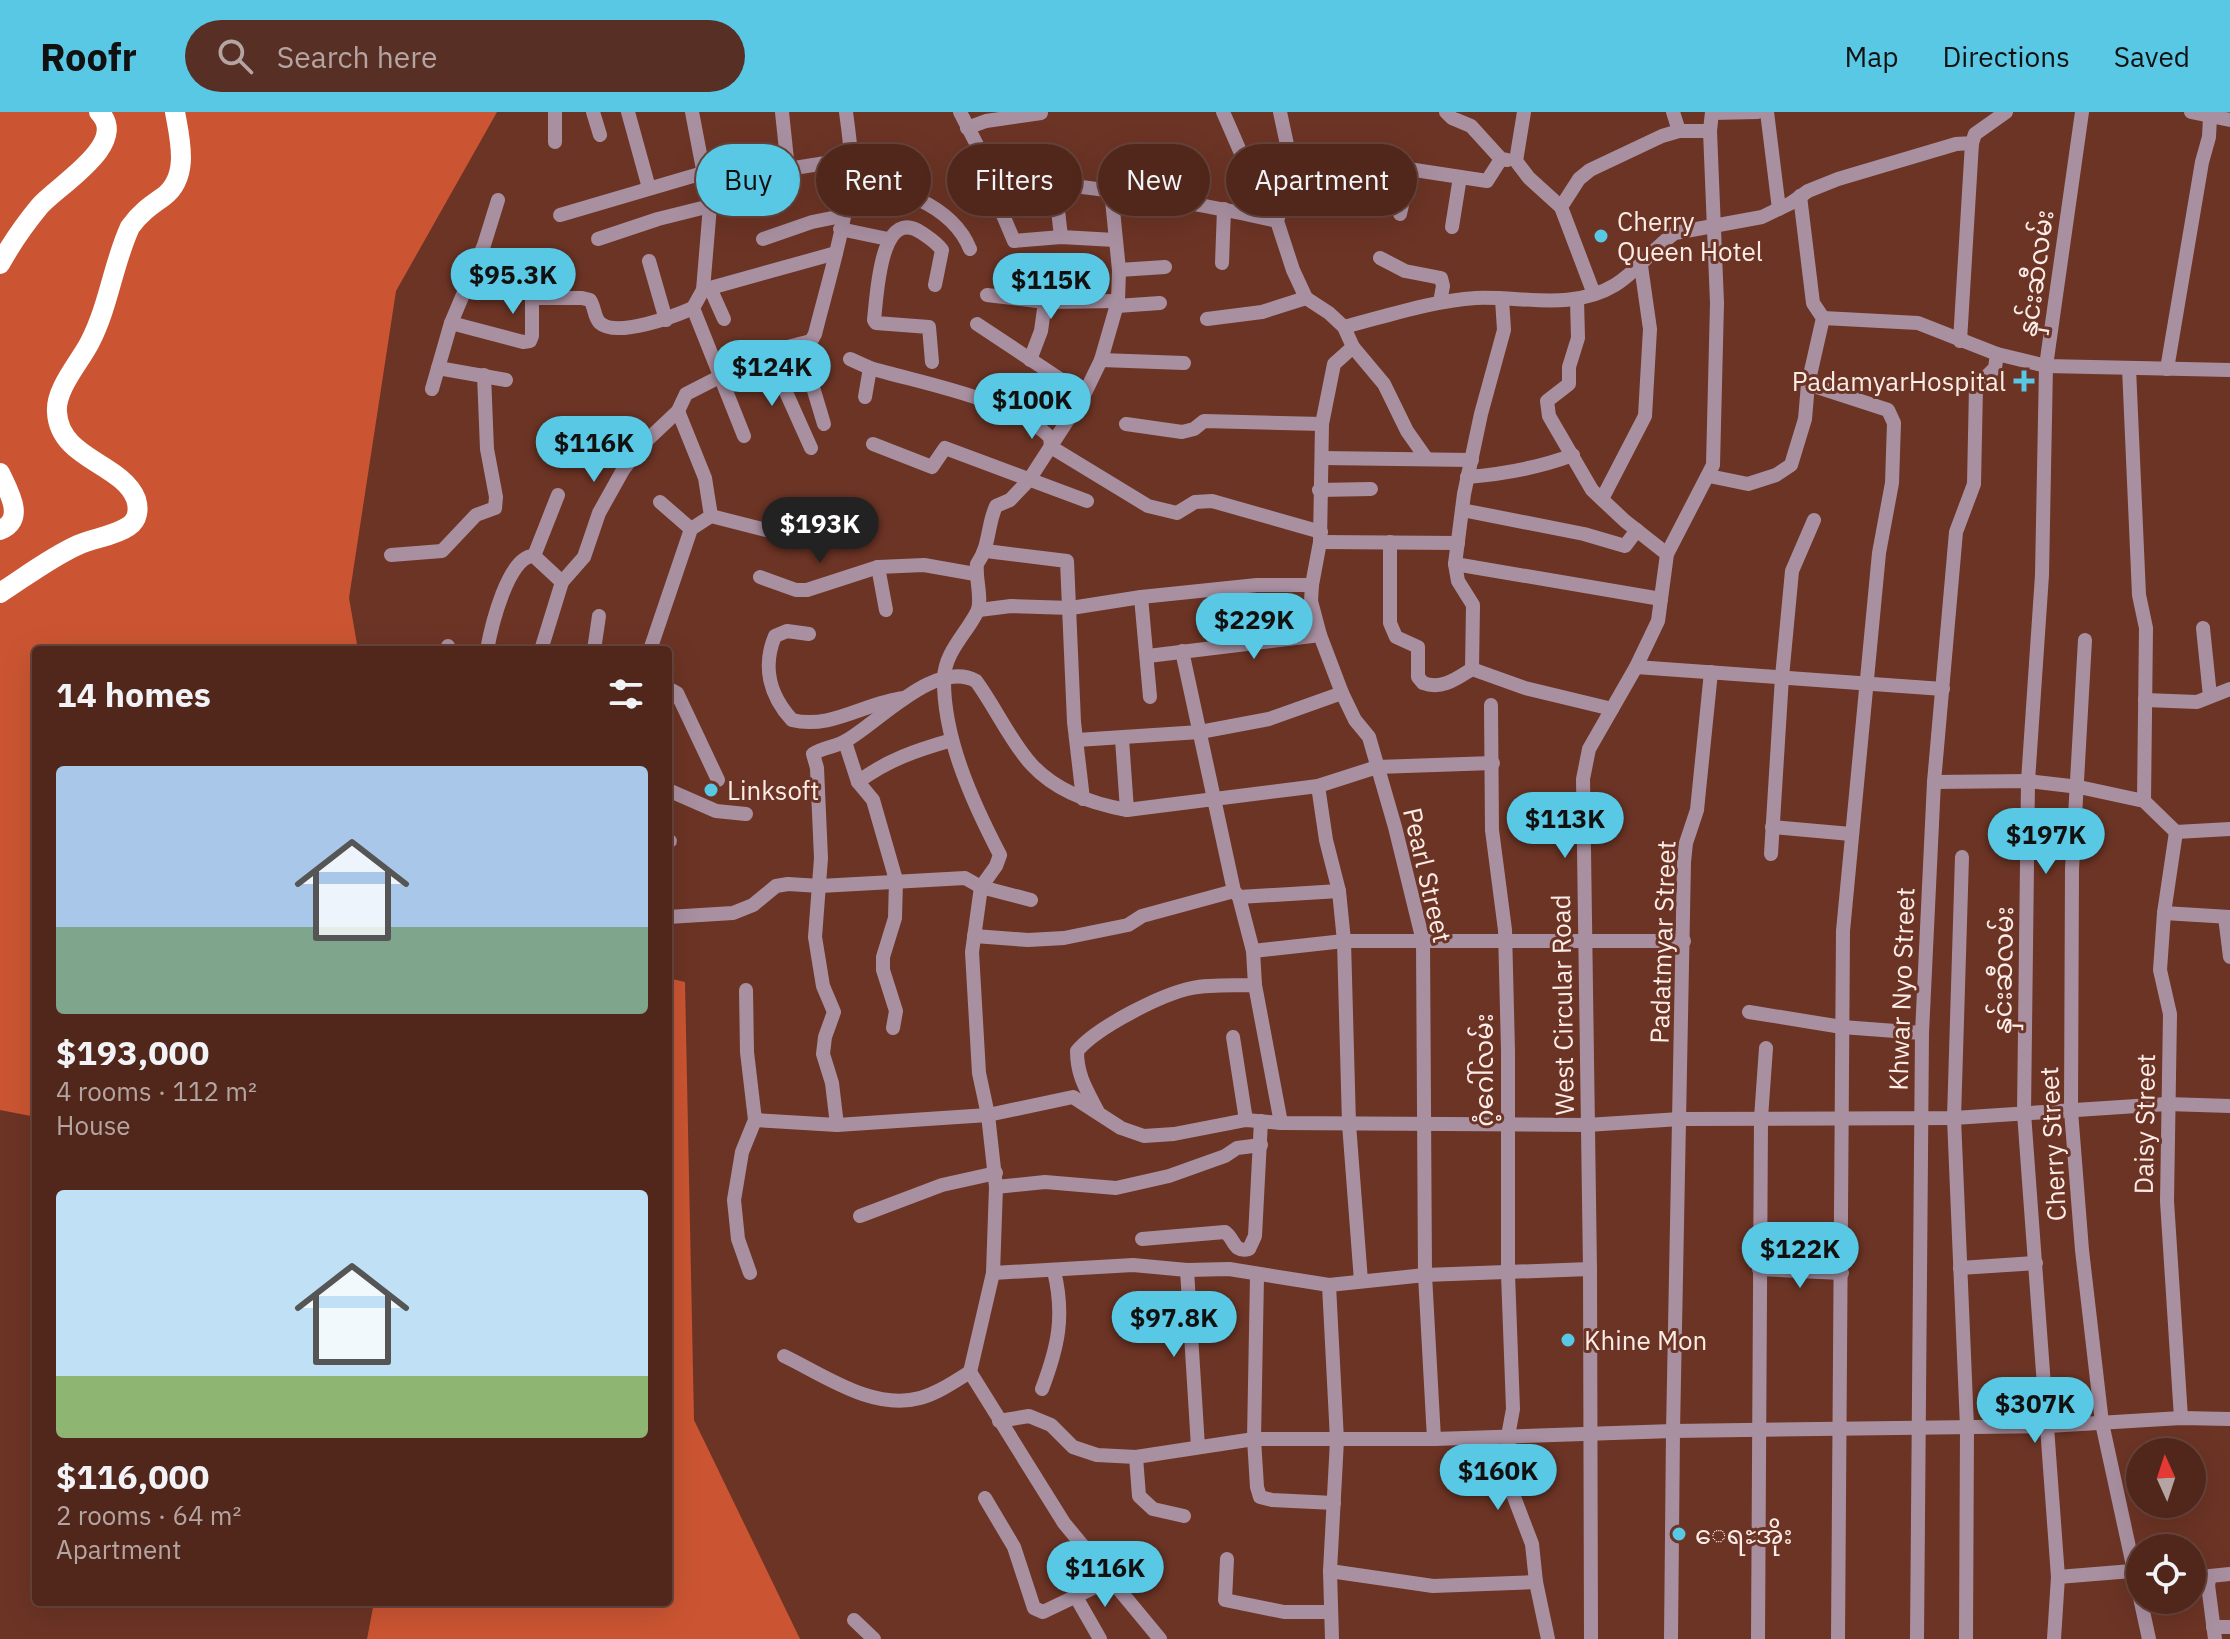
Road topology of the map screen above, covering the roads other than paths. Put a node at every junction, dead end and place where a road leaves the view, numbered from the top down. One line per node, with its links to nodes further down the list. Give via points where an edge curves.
1 (99, 112): 71 (highway, via 106,126 102,146 81,174 41,205)
2 (175, 112): 160 (highway, via 182,156 173,188 130,227 93,337 56,409 70,442 134,495 136,519 128,527 76,545)
3 (555, 112): 29 (street)
4 (593, 112): 28 (street)
5 (628, 112): 40 (street)
6 (692, 112): 31 (street)
7 (782, 112): 32 (street)
8 (846, 112): 33 (street)
9 (960, 112): 25 (street)
10 (1223, 112): 56 (street, via 1263,204)
11 (1280, 112): 35 (street)
12 (1446, 112): 36 (street, via 1471,126)
13 (1524, 112): 36 (street)
14 (1673, 112): 26 (street)
15 (1758, 112): 21 (street)
16 (1767, 112): 48 (street)
17 (2006, 112): 30 (street, via 1975,134)
18 (2082, 112): 105 (street, နှင်းဆီလမ်း)
19 (2191, 112): 23 (street)
20 (1041, 113): 22 (street)
21 (1712, 113): 27 (street, West Circular Road)
22 (1015, 114): 25 (street)
23 (2210, 117): 24 (street); 109 (street)
24 (2230, 120)
25 (967, 128): 34 (street)
26 (1679, 131): 27 (street); 45 (street, via 1590,170)
27 (1710, 131): 59 (street, West Circular Road)
28 (600, 135)
29 (555, 142)
30 (1972, 143): 41 (street, via 1838,179); 95 (street)
31 (698, 144)
32 (785, 144)
33 (849, 144)
34 (976, 144)
35 (1287, 144)
36 (1508, 160): 39 (street, via 1487,181); 45 (street)
37 (1417, 169): 39 (street)
38 (696, 175): 40 (street)
39 (1460, 177): 58 (street)
40 (649, 188): 49 (street)
41 (1800, 196): 48 (street); 88 (street, via 1813,303)
42 (498, 200): 92 (street)
43 (696, 203): 61 (street)
44 (1210, 207): 47 (street)
45 (1561, 207): 77 (street)
46 (931, 208): 65 (street, via 954,223)
47 (1224, 209): 56 (street); 70 (street)
48 (1779, 209): 59 (street)
49 (560, 215)
50 (709, 216): 76 (street)
51 (842, 216): 57 (street)
52 (1003, 216): 60 (street, via 1014,241)
53 (1059, 216): 60 (street)
54 (1113, 216): 64 (street)
55 (1278, 216): 56 (street)
56 (1277, 221): 80 (street)
57 (841, 222): 62 (street, via 812,222); 63 (street); 66 (street)
58 (1452, 227)
59 (1714, 227): 72 (street, via 1675,233); 131 (street, West Circular Road, via 1716,384)
60 (1061, 237): 64 (street)
61 (598, 239)
62 (763, 239)
63 (888, 239): 75 (street, via 908,226 938,245 942,250); 103 (street, via 874,320 929,327)
64 (1115, 240): 74 (street)
65 (970, 249)
66 (836, 253): 76 (street); 96 (street, via 815,334)
67 (1380, 258): 84 (street, via 1405,271 1441,278)
68 (545, 261): 79 (street)
69 (649, 261): 91 (street)
70 (1222, 263)
71 (0, 264)
72 (1641, 266): 77 (street); 137 (street, via 1650,329 1645,416)
73 (1165, 267): 74 (street)
74 (1119, 270): 86 (street)
75 (935, 285)
76 (707, 290): 87 (street); 89 (street)
77 (1594, 294): 82 (street)
78 (987, 295): 83 (street)
79 (532, 298): 91 (street, via 590,300 602,326); 92 (street, via 530,341)
80 (1306, 298): 90 (street, via 1262,312); 94 (street)
81 (1502, 299): 82 (street); 84 (street); 129 (street, via 1504,330)
82 (1577, 300): 126 (street, via 1578,338 1569,384 1547,401 1549,416)
83 (1045, 302): 86 (street); 101 (street)
84 (1440, 302): 94 (street)
85 (1160, 303): 86 (street)
86 (1117, 304): 102 (street)
87 (693, 308): 91 (street); 112 (street)
88 (1823, 318): 95 (street, via 1918,323); 114 (street)
89 (724, 319)
90 (1207, 319)
91 (666, 320)
92 (451, 323): 106 (street)
93 (977, 324): 101 (street)
94 (1344, 327): 97 (street)
95 (1960, 341): 99 (street)
96 (800, 344): 98 (street); 119 (street)
97 (1353, 347): 121 (street, Pearl Street, via 1334,364); 128 (street, via 1384,384)
98 (768, 352): 112 (street); 125 (street)
99 (1997, 354): 105 (street); 183 (street, Khwar Nyo Street, via 1995,368 1976,387 1974,484 1956,532)
100 (850, 359): 107 (street)
101 (1030, 360): 116 (street)
102 (1101, 360): 104 (street); 116 (street)
103 (932, 362)
104 (1184, 363)
105 (2046, 366): 108 (street); 201 (street, နှင်းဆီလမ်း, via 2042,575)
106 (438, 368): 111 (street); 115 (street)
107 (870, 368): 117 (street); 124 (street, via 1000,406 1041,428)
108 (2129, 368): 109 (street); 190 (street, via 2139,595 2146,628)
109 (2167, 369): 110 (street)
110 (2230, 370)
111 (484, 375): 113 (street); 152 (street, via 495,508 476,515 442,551)
112 (718, 376): 118 (street, via 686,394); 122 (street)
113 (506, 380)
114 (1808, 384): 131 (street, via 1805,419 1791,465 1748,484); 182 (street, via 1888,410 1894,423 1892,483)
115 (432, 389)
116 (1084, 395): 124 (street)
117 (865, 397)
118 (678, 411): 141 (street, via 705,478); 158 (street, via 623,470 599,513 584,557)
119 (824, 424)
120 (1126, 424): 121 (street, via 1182,432 1204,421)
121 (1322, 424): 127 (street, Pearl Street)
122 (744, 436)
123 (873, 444): 133 (street, via 932,467 945,448)
124 (1051, 447): 133 (street); 147 (street, via 1148,506 1177,513 1195,502 1212,501)
125 (811, 448)
126 (1573, 455): 132 (street, via 1531,469); 137 (street)
127 (1322, 458): 128 (street); 135 (street, Pearl Street)
128 (1426, 458): 129 (street)
129 (1472, 460): 132 (street)
130 (0, 473): 144 (highway, via 15,516)
131 (1709, 476): 151 (street, West Circular Road)
132 (1467, 477): 140 (street)
133 (1029, 480): 138 (street); 150 (street, via 996,506)
134 (1371, 489): 135 (street)
135 (1319, 490): 147 (street, Pearl Street)
136 (558, 495): 153 (street)
137 (1602, 499): 145 (street)
138 (1087, 501)
139 (660, 502): 143 (street)
140 (1462, 510): 145 (street, via 1625,546); 149 (street)
141 (711, 516): 143 (street); 146 (street)
142 (1814, 520): 181 (street, via 1792,571)
143 (691, 529): 174 (street)
144 (0, 530)
145 (1637, 530): 151 (street)
146 (778, 533)
147 (1321, 537): 148 (street); 159 (street, Pearl Street)
148 (1390, 542): 149 (street); 178 (street, via 1390,623 1396,637 1418,647 1418,677 1439,686)
149 (1458, 543): 154 (street)
150 (986, 551): 156 (street); 163 (street, via 1067,561)
151 (1667, 554): 162 (street, West Circular Road)
152 (391, 555)
153 (534, 556): 158 (street); 171 (street, via 517,562)
154 (1455, 564): 162 (street); 178 (street, via 1458,581 1473,605)
155 (878, 567): 156 (street, via 924,565); 157 (street, via 807,590); 164 (street)
156 (975, 574): 165 (street)
157 (760, 577)
158 (562, 582): 172 (street)
159 (1312, 585): 161 (street); 169 (street, Pearl Street)
160 (0, 593)
161 (1141, 597): 163 (street); 176 (street)
162 (1661, 599): 177 (street, West Circular Road, via 1658,621)
163 (1071, 608): 165 (street); 196 (street)
164 (886, 610)
165 (979, 610): 180 (street, via 961,633)
166 (599, 616): 173 (street)
167 (2203, 628): 187 (street)
168 (809, 634): 188 (street, via 787,631 775,636 771,646 770,682 792,720 808,724)
169 (1320, 635): 175 (street); 186 (street, Pearl Street)
170 (2085, 640): 205 (street, Cherry Street)
171 (488, 646)
172 (544, 646)
173 (595, 646)
174 (651, 646)
175 (1182, 651): 176 (street); 193 (street)
176 (1148, 656): 189 (street)
177 (1636, 667): 179 (street); 192 (street, West Circular Road)
178 (1472, 669): 192 (street)
179 (1711, 672): 181 (street); 232 (street, Padatmyar Street, via 1697,810 1686,843)
180 (944, 677): 188 (street); 195 (street); 207 (street, via 976,681 1031,764)
181 (1782, 677): 182 (street); 212 (street)
182 (1866, 682): 183 (street); 215 (street)
183 (1943, 689): 203 (street, Khwar Nyo Street)
184 (2230, 689): 187 (street)
185 (672, 690): 200 (street)
186 (1342, 693): 193 (street, via 1269,719); 199 (street, Pearl Street, via 1369,737)
187 (2210, 696): 190 (street, via 2197,702)
188 (908, 697): 197 (street)
189 (1150, 697)
190 (2145, 700): 209 (street)
191 (1491, 705): 198 (street, ဂံ့ဂေါ်လမ်း)
192 (1612, 709): 229 (street, West Circular Road, via 1589,749 1583,779)
193 (1200, 732): 194 (street); 208 (street)
194 (1122, 739): 196 (street); 210 (street)
195 (952, 740): 202 (street, via 896,758); 220 (street, via 1000,855)
196 (1077, 740): 207 (street)
197 (845, 742): 202 (street); 219 (street, via 813,754)
198 (1493, 763): 199 (street); 228 (street, ဂံ့ဂေါ်လမ်း, via 1492,830)
199 (1377, 767): 204 (street); 231 (street, Pearl Street)
200 (718, 780)
201 (2028, 781): 203 (street); 205 (street); 247 (street, နှင်းဆီလမ်း)
202 (858, 782): 218 (street, via 873,800)
203 (1934, 782): 240 (street, Khwar Nyo Street)
204 (1318, 786): 208 (street); 221 (street)
205 (2079, 787): 209 (street); 246 (street, Cherry Street, via 2070,936)
206 (672, 792): 211 (street, via 716,811)
207 (1083, 799): 210 (street)
208 (1213, 800): 210 (street); 222 (street)
209 (2144, 801): 214 (street)
210 (1127, 810)
211 (746, 814)
212 (1772, 827): 215 (street); 216 (street)
213 (2230, 829): 214 (street)
214 (2176, 832): 224 (street, Daisy Street)
215 (1851, 834): 238 (street)
216 (1771, 854)
217 (1962, 857): 252 (street)
218 (896, 880): 219 (street); 220 (street, via 965,878); 239 (street, via 895,918 883,957 896,1011)
219 (820, 886): 225 (street, via 776,886 733,913); 260 (street, via 815,937 823,986 834,1012 823,1054)
220 (981, 887): 223 (street); 227 (street)
221 (1339, 891): 222 (street); 230 (street)
222 (1236, 894): 227 (street, via 1064,938); 233 (street)
223 (1031, 900)
224 (2164, 913): 226 (street); 243 (street, Daisy Street, via 2160,970 2170,1014)
225 (672, 917)
226 (2228, 917): 234 (street)
227 (974, 936): 248 (street, via 978,1058)
228 (1506, 940): 229 (street); 231 (street); 261 (street, ဂံ့ဂေါ်လမ်း)
229 (1585, 940): 232 (street); 262 (street, West Circular Road)
230 (1344, 941): 231 (street); 233 (street); 258 (street)
231 (1423, 941): 259 (street, Pearl Street)
232 (1684, 941): 253 (street, Padatmyar Street)
233 (1253, 951): 235 (street)
234 (2230, 957)
235 (1255, 985): 245 (street, via 1191,988 1095,1033 1077,1051 1077,1065); 257 (street)
236 (746, 990): 254 (street)
237 (1749, 1012): 238 (street)
238 (1842, 1027): 240 (street); 249 (street)
239 (893, 1028)
240 (1922, 1033): 251 (street, Khwar Nyo Street)
241 (1233, 1037): 255 (street)
242 (1766, 1048): 250 (street)
243 (2167, 1104): 244 (street); 246 (street); 284 (street, Daisy Street, via 2167,1201)
244 (2230, 1106)
245 (1098, 1111): 248 (street, via 1073,1097); 255 (street, via 1144,1136)
246 (2071, 1111): 247 (street); 287 (street, Cherry Street)
247 (2024, 1113): 252 (street); 267 (street, နှင်းဆီလမ်း)
248 (988, 1115): 260 (street); 264 (street)
249 (1843, 1117): 250 (street); 251 (street); 275 (street)
250 (1761, 1118): 253 (street); 270 (street)
251 (1920, 1118): 252 (street); 289 (street, Khwar Nyo Street)
252 (1954, 1118): 268 (street)
253 (1680, 1119): 262 (street); 293 (street, Padatmyar Street)
254 (755, 1120): 260 (street); 273 (street, via 742,1152 734,1200 738,1239)
255 (1246, 1120): 256 (street)
256 (1261, 1121): 257 (street); 263 (street)
257 (1281, 1123): 258 (street)
258 (1349, 1124): 259 (street); 279 (street)
259 (1422, 1124): 261 (street); 277 (street, Pearl Street)
260 (837, 1125)
261 (1507, 1125): 262 (street); 276 (street, ဂံ့ဂေါ်လမ်း)
262 (1587, 1125): 269 (street, West Circular Road)
263 (1261, 1145): 264 (street, via 1116,1188); 266 (street, via 1255,1236 1249,1249 1236,1248 1225,1232)
264 (996, 1180): 265 (street, via 942,1185); 274 (street)
265 (860, 1216)
266 (1142, 1239)
267 (2036, 1263): 268 (street); 288 (street, နှင်းဆီလမ်း)
268 (1960, 1268): 290 (street)
269 (1590, 1269): 276 (street); 294 (street, West Circular Road)
270 (1759, 1269): 275 (street); 292 (street)
271 (1187, 1270): 272 (street, via 1133,1265); 278 (street, via 1229,1269); 299 (street)
272 (1054, 1271): 274 (street); 283 (street, via 1060,1325)
273 (750, 1273)
274 (993, 1273): 282 (street)
275 (1842, 1273): 291 (street)
276 (1508, 1274): 277 (street); 295 (street, ဂံ့ဂေါ်လမ်း, via 1513,1409)
277 (1425, 1275): 279 (street); 297 (street, Pearl Street)
278 (1257, 1276): 280 (street); 296 (street)
279 (1361, 1281): 280 (street)
280 (1329, 1285): 298 (street)
281 (784, 1356): 282 (street, via 881,1399 917,1399)
282 (970, 1372): 286 (street)
283 (1042, 1389)
284 (2181, 1418): 285 (street); 287 (street)
285 (2230, 1419)
286 (999, 1421): 300 (street, via 1029,1416 1051,1425 1073,1447 1097,1455); 310 (street, via 1064,1523)
287 (2102, 1423): 288 (street); 304 (street, Cherry Street)
288 (2048, 1426): 290 (street); 309 (street, နှင်းဆီလမ်း)
289 (1919, 1427): 290 (street); 291 (street); 327 (street, Khwar Nyo Street)
290 (1967, 1427): 328 (street)
291 (1840, 1428): 292 (street); 326 (street)
292 (1757, 1430): 293 (street); 325 (street)
293 (1673, 1431): 294 (street); 324 (street, Padatmyar Street)
294 (1591, 1433): 295 (street); 323 (street, West Circular Road)
295 (1508, 1436): 297 (street); 311 (street, ဂံ့ဂေါ်လမ်း, via 1514,1497 1532,1544)
296 (1254, 1439): 298 (street); 299 (street); 302 (street, via 1260,1497)
297 (1434, 1439): 298 (street)
298 (1337, 1440): 302 (street)
299 (1198, 1447): 300 (street)
300 (1136, 1457): 303 (street, via 1139,1496 1153,1509)
301 (985, 1498): 312 (street, via 1014,1547 1034,1608 1043,1612)
302 (1334, 1503): 306 (street)
303 (1184, 1516)
304 (2126, 1541)
305 (1227, 1559): 313 (street, via 1225,1600 1284,1612)
306 (1330, 1571): 311 (street, via 1433,1586); 313 (street)
307 (2126, 1571): 309 (street)
308 (2230, 1574): 317 (street, via 2210,1576)
309 (2058, 1577): 329 (street, နှင်းဆီလမ်း)
310 (1112, 1579): 312 (street); 320 (street)
311 (1536, 1582): 322 (street, ဂံ့ဂေါ်လမ်း)
312 (1076, 1597): 319 (street)
313 (1331, 1612): 321 (street)
314 (2143, 1614): 330 (street, Cherry Street)
315 (854, 1620): 318 (street)
316 (2230, 1627): 317 (street)
317 (2214, 1633)
318 (874, 1639)
319 (1100, 1639)
320 (1160, 1639)
321 (1332, 1639)
322 (1543, 1639)
323 (1591, 1639)
324 (1671, 1639)
325 (1758, 1639)
326 (1838, 1639)
327 (1917, 1639)
328 (1966, 1639)
329 (2054, 1639)
330 (2149, 1639)

